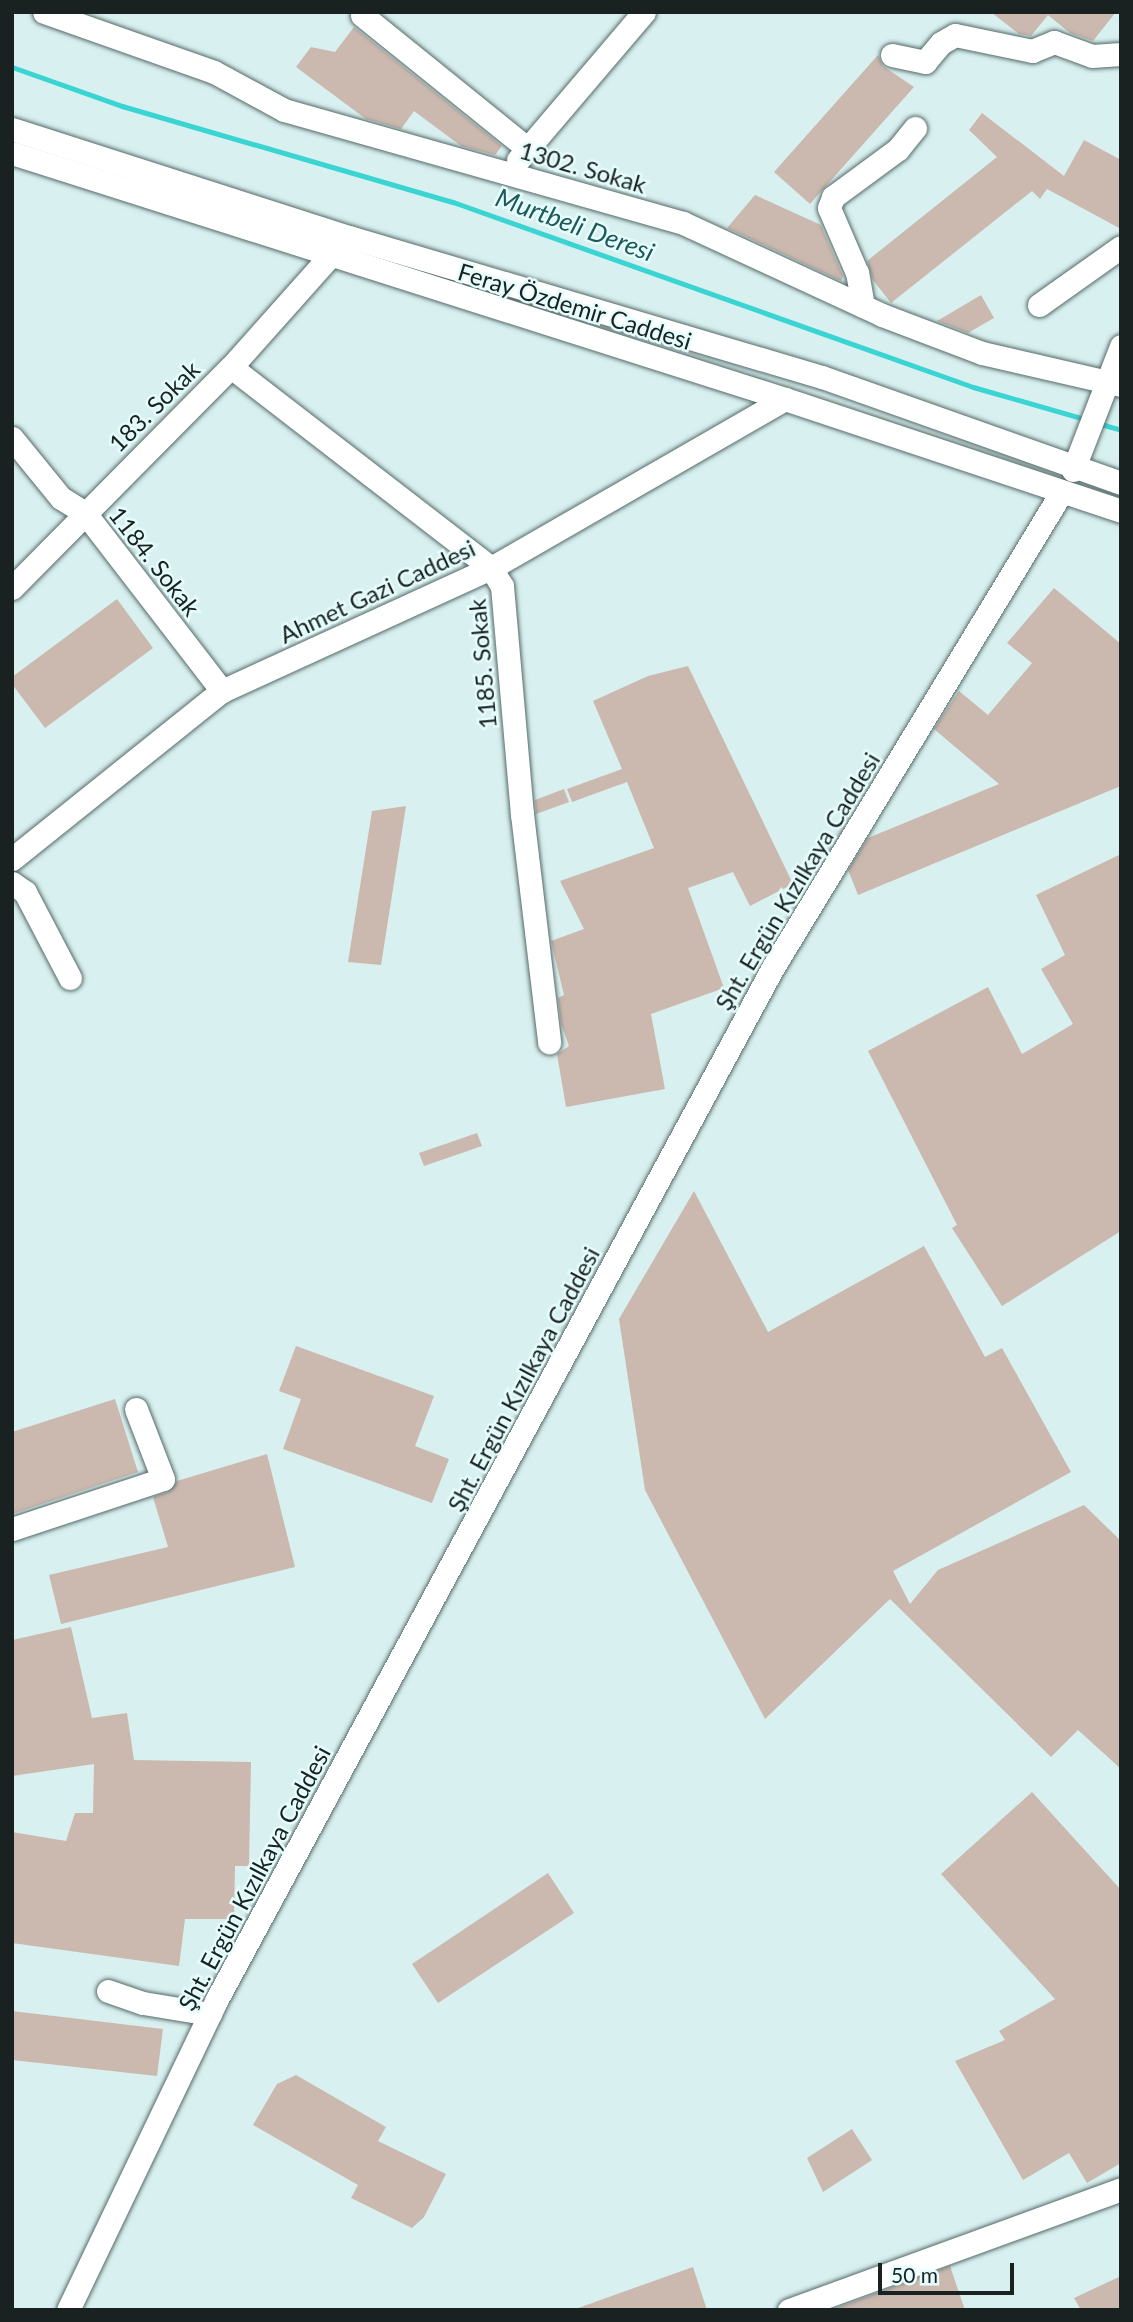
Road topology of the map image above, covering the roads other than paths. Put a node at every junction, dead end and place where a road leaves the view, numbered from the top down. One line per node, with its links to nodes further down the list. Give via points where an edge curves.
1 (44, 12): 10 (street, 1302. Sokak, via 214,72 284,110)
2 (644, 12): 8 (street)
3 (362, 15): 8 (street)
4 (1121, 54): 5 (street, via 1092,56 1054,42 1032,51 955,35 925,62)
5 (892, 55)
6 (915, 128): 14 (street, via 898,149 833,197 829,208 857,273)
7 (14, 135): 20 (street, via 822,377)
8 (527, 148): 10 (street)
9 (12, 153): 12 (street, Feray Özdemir Caddesi)
10 (508, 173): 14 (street, 1302. Sokak, via 683,223)
11 (1121, 247): 13 (street)
12 (329, 257): 16 (street, 183. Sokak); 18 (street, Feray Özdemir Caddesi)
13 (1039, 305)
14 (863, 306): 17 (street, 1302. Sokak, via 982,353)
15 (1121, 346): 17 (street)
16 (231, 367): 24 (street, 183. Sokak); 25 (street, 1185. Sokak)
17 (1113, 382): 20 (street, via 1097,406)
18 (785, 399): 22 (street, Feray Özdemir Caddesi); 25 (street, Ahmet Gazi Caddesi)
19 (12, 438): 24 (street, 1184. Sokak, via 61,498)
20 (1073, 470): 21 (street)
21 (1121, 483)
22 (1061, 493): 23 (street, Feray Özdemir Caddesi); 35 (street, Şht. Ergün Kızılkaya Caddesi, via 772,969)
23 (1121, 511)
24 (85, 513): 26 (street, 183. Sokak); 27 (street, 1184. Sokak)
25 (491, 568): 27 (street, Ahmet Gazi Caddesi); 31 (street, 1185. Sokak, via 502,586)
26 (12, 588)
27 (222, 691): 28 (street, Ahmet Gazi Caddesi)
28 (12, 859)
29 (12, 883): 30 (street, via 25,892)
30 (70, 978)
31 (549, 1042)
32 (136, 1409): 33 (street, via 163,1479)
33 (12, 1529)
34 (108, 1991): 35 (street, via 143,2003)
35 (210, 2014): 37 (street, Şht. Ergün Kızılkaya Caddesi)
36 (1121, 2189): 38 (street)
37 (68, 2310)
38 (789, 2310)

